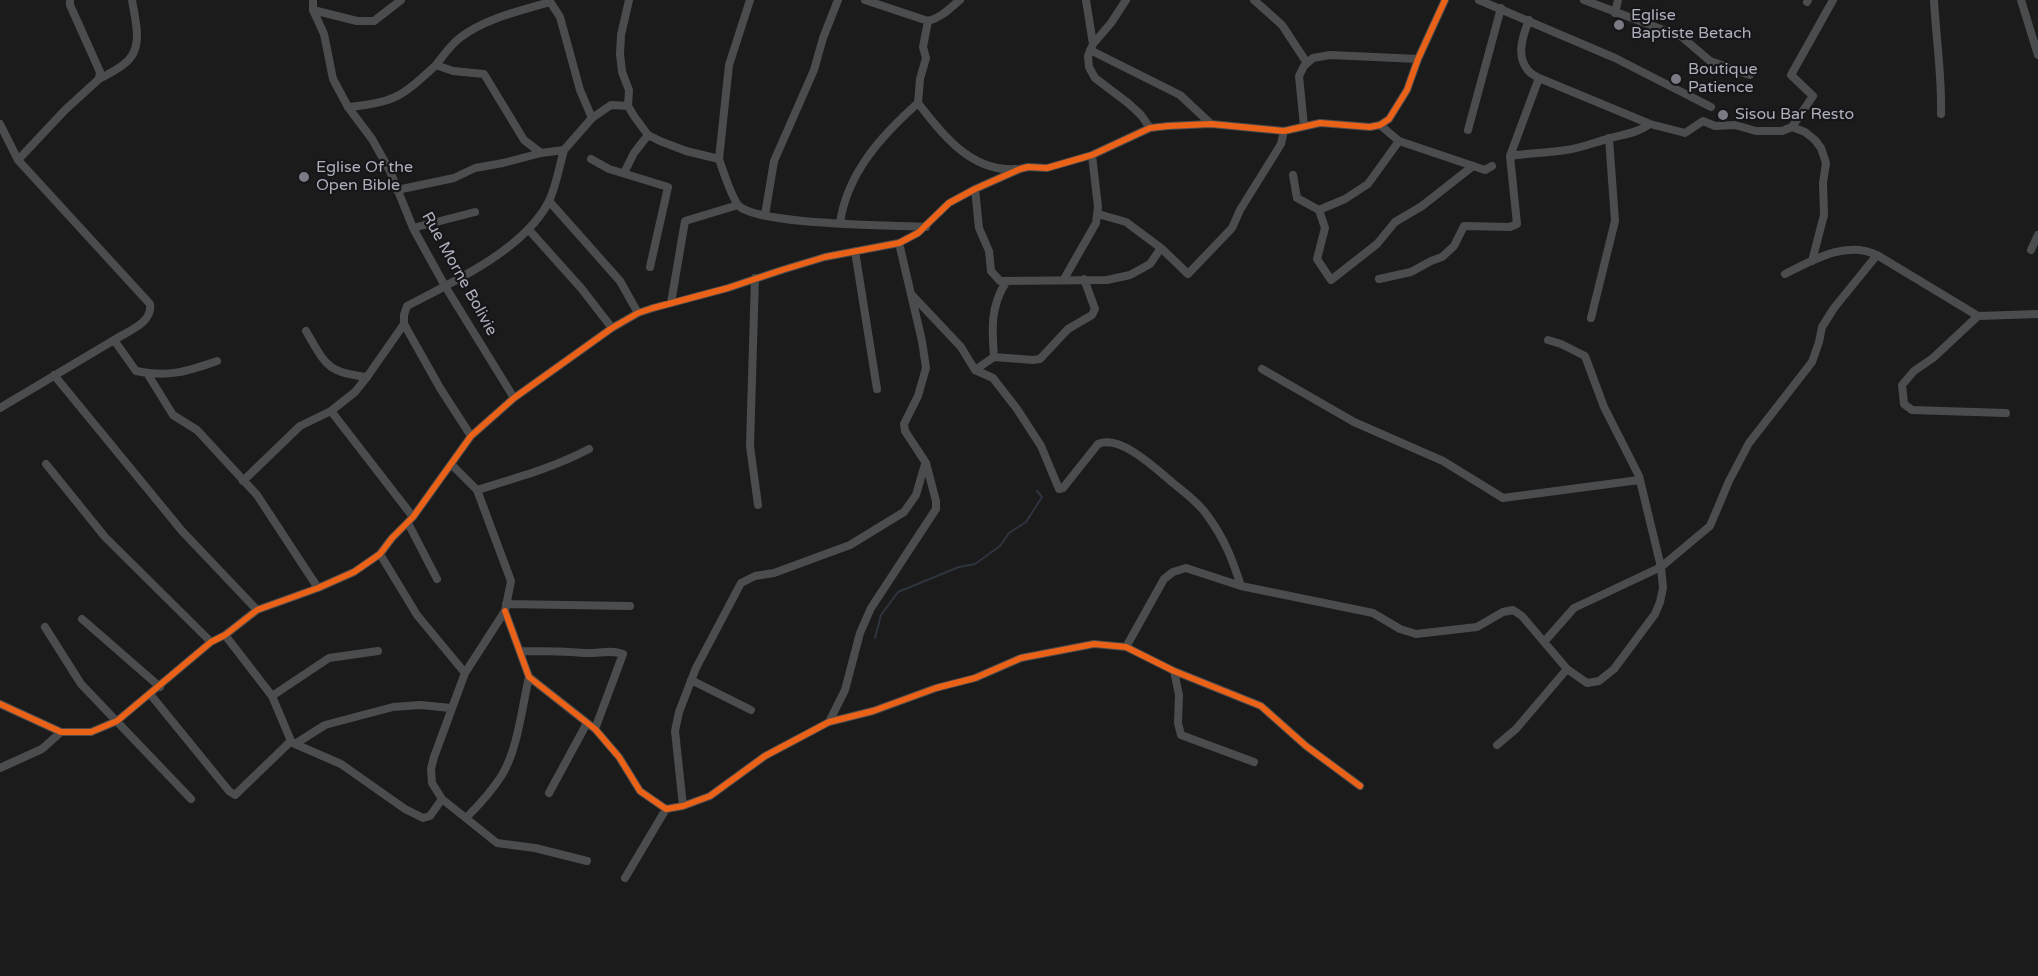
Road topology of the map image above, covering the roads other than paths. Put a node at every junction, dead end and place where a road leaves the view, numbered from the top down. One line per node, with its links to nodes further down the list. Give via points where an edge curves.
1 (70, 0): 33 (street, via 100,72)
2 (132, 0): 33 (street, via 137,31 133,53 126,63)
3 (313, 0): 22 (street, Rue Morne Bolivie)
4 (401, 0): 22 (street, via 374,21 357,21)
5 (629, 0): 35 (street, via 620,54)
6 (750, 0): 57 (street, via 729,65)
7 (838, 0): 71 (street, via 774,161)
8 (866, 0): 25 (street)
9 (960, 0): 25 (street, via 940,18)
10 (1086, 0): 26 (street)
11 (1126, 0): 26 (street)
12 (1254, 0): 29 (street, via 1282,25)
13 (1445, 0): 28 (street)
14 (1479, 0): 21 (street)
15 (1584, 0): 23 (street)
16 (1618, 0): 23 (street)
17 (1833, 0): 45 (street, via 1791,75 1813,96)
18 (1934, 0): 38 (street, via 1942,81)
19 (2021, 0): 27 (street)
20 (549, 1): 30 (street, via 476,27 459,38); 39 (street, via 560,17)
21 (1501, 8): 24 (street); 47 (street)
22 (313, 10): 36 (street, Rue Morne Bolivie, via 324,34 333,80)
23 (1615, 13): 31 (street, via 1682,37 1710,61)
24 (1529, 20): 32 (street, via 1522,51 1527,69); 37 (street)
25 (928, 21): 34 (street)
26 (1092, 47): 41 (street, via 1180,95); 46 (street, via 1089,67 1095,78 1135,109)
27 (2038, 55)
28 (1418, 59): 29 (street, via 1330,55 1312,58); 43 (street, via 1398,106)
29 (1307, 63): 44 (street, via 1299,76)
30 (436, 65): 36 (street, via 397,98); 53 (street, via 484,74 524,140)
31 (1750, 75)
32 (1539, 78): 42 (street); 55 (street)
33 (99, 80): 58 (street)
34 (918, 103): 61 (street, via 968,156 988,167); 72 (street, via 894,124 867,157 848,193)
35 (628, 106): 39 (street, via 611,105); 49 (street)
36 (348, 107): 65 (street, Rue Morne Bolivie, via 372,139)
37 (1711, 107)
38 (1941, 114)
39 (592, 118): 52 (street)
40 (0, 124): 58 (street)
41 (1211, 124): 46 (street); 48 (street)
42 (1650, 124): 45 (street, via 1685,133 1702,121 1756,130); 50 (street, via 1640,131)
43 (1380, 125): 44 (street); 51 (street)
44 (1304, 126): 48 (street)
45 (1792, 127): 82 (street, via 1815,140 1826,164 1822,183 1824,214)
46 (1150, 128): 54 (street)
47 (1468, 130)
48 (1284, 131): 78 (street, via 1281,144 1232,228 1188,274)
49 (648, 135): 57 (street); 62 (street)
50 (1610, 138): 55 (street, via 1564,151); 96 (street, via 1615,221)
51 (1399, 141): 59 (street); 68 (street, via 1368,184)
52 (564, 150): 53 (street); 66 (street)
53 (541, 153): 65 (street)
54 (1092, 155): 61 (street, via 1047,168); 70 (street)
55 (1510, 156): 88 (street, via 1517,224 1464,226 1454,246 1442,257 1411,272)
56 (591, 159): 62 (street)
57 (719, 159): 67 (street)
58 (18, 160): 100 (street, via 150,304 147,320)
59 (1473, 166): 60 (street, via 1485,170); 68 (street, via 1395,222 1377,244 1331,280 1317,259 1325,228)
60 (1492, 166)
61 (1020, 169): 64 (street)
62 (624, 173): 83 (street, via 668,187)
63 (1293, 175): 68 (street, via 1297,198)
64 (975, 189): 73 (street, via 949,203); 89 (street, via 979,228 989,251 991,271)
65 (397, 190): 74 (street, Rue Morne Bolivie)
66 (549, 201): 75 (street); 93 (street, via 620,281)
67 (738, 205): 71 (street); 92 (street, via 685,221)
68 (1319, 210)
69 (475, 212): 74 (street)
70 (1098, 214): 78 (street, via 1126,222); 86 (street)
71 (765, 215): 72 (street)
72 (840, 223): 73 (street)
73 (926, 226): 77 (street)
74 (413, 228): 90 (street, Rue Morne Bolivie)
75 (529, 230): 90 (street, via 485,263); 98 (street)
76 (2038, 235): 79 (street)
77 (899, 243): 80 (street); 91 (street)
78 (1161, 249): 87 (street, via 1150,264 1130,275)
79 (2031, 250)
80 (855, 251): 85 (street); 109 (street)
81 (1877, 255): 82 (street, via 1850,250); 95 (street); 125 (street, via 1822,327 1812,362 1749,442 1710,526)
82 (1812, 261): 84 (street)
83 (650, 267)
84 (1785, 274)
85 (755, 278): 92 (street); 122 (street, via 750,446)
86 (1064, 279): 87 (street); 89 (street)
87 (1084, 279): 102 (street, via 1095,309 1092,315 1072,325 1040,358)
88 (1379, 279)
89 (1006, 282): 102 (street, via 997,296 991,325)
90 (445, 286): 97 (street, via 407,306); 110 (street, Rue Morne Bolivie)
91 (911, 294): 105 (street, via 961,347); 116 (street, via 926,368 904,424)
92 (671, 303): 93 (street)
93 (638, 313): 98 (street)
94 (2038, 314): 95 (street)
95 (1978, 316): 113 (street, via 1902,385 1904,404 1912,410)
96 (1591, 318)
97 (404, 324): 108 (street); 114 (street)
98 (612, 328): 110 (street)
99 (306, 331): 108 (street, via 325,363 341,373)
100 (114, 340): 106 (street, via 136,370); 107 (street)
101 (1548, 340): 119 (street, via 1584,357)
102 (994, 357): 105 (street)
103 (217, 361): 106 (street, via 177,374)
104 (1262, 369): 119 (street, via 1354,422 1443,461 1503,498)
105 (975, 370): 127 (street, via 993,378 1017,409 1041,446 1059,489 1098,444 1106,442 1130,450 1206,512 1229,550)
106 (147, 373): 120 (street, via 173,415 197,430)
107 (54, 375): 111 (street); 131 (street, via 182,531)
108 (368, 377): 112 (street)
109 (877, 389)
110 (514, 398): 114 (street)
111 (0, 408)
112 (331, 411): 120 (street, via 300,426); 123 (street)
113 (2006, 414)
114 (471, 436): 118 (street)
115 (589, 449): 121 (street, via 542,471)
116 (926, 463): 144 (street, via 916,495 904,512 850,545 741,583); 152 (street, via 936,509 871,608 845,690)
117 (46, 464): 135 (street, via 105,537)
118 (451, 464): 121 (street); 123 (street)
119 (1640, 480): 125 (street)
120 (243, 481): 128 (street, via 257,495)
121 (477, 490): 130 (street, via 511,581)
122 (758, 505)
123 (411, 520): 124 (street); 126 (street)
124 (380, 554): 128 (street, via 354,572); 142 (street, via 417,615)
125 (1661, 567): 136 (street, via 1574,608); 140 (street, via 1664,588 1660,602 1614,669 1599,681 1587,683)
126 (438, 579)
127 (1241, 586): 136 (street, via 1373,613 1416,634 1477,627 1513,610); 137 (street, via 1186,568 1173,572 1164,579)
128 (318, 588): 131 (street)
129 (630, 606): 130 (street)
130 (505, 608): 139 (street); 142 (street)
131 (257, 610): 134 (street)
132 (82, 619): 145 (street)
133 (45, 627): 151 (street, via 81,684)
134 (225, 635): 135 (street); 147 (street)
135 (211, 642): 145 (street)
136 (1544, 642): 140 (street)
137 (1126, 647): 141 (street); 152 (street, via 1094,644 1021,658 975,678)
138 (378, 651): 147 (street, via 329,658)
139 (521, 651): 143 (street); 154 (street, via 623,654)
140 (1567, 669): 157 (street, via 1516,729)
141 (1174, 671): 158 (street, via 1181,735); 160 (street, via 1261,706)
142 (465, 673): 149 (street)
143 (530, 677): 153 (street); 166 (street, via 514,747 503,774)
144 (691, 680): 150 (street); 164 (street, via 675,732)
145 (160, 687): 146 (street)
146 (150, 694): 151 (street); 156 (street, via 235,795)
147 (272, 696): 156 (street)
148 (0, 704): 155 (street)
149 (451, 708): 156 (street, via 393,707 325,725); 163 (street, via 431,769 432,783)
150 (751, 710)
151 (117, 721): 155 (street, via 91,732); 162 (street)
152 (829, 722): 164 (street, via 765,756 710,796)
153 (587, 723): 154 (street); 161 (street)
154 (595, 729): 165 (street, via 640,791)
155 (61, 732): 159 (street, via 42,749)
156 (293, 742): 163 (street, via 341,764 423,818)
157 (1497, 745)
158 (1254, 762)
159 (0, 768)
160 (1360, 786)
161 (549, 793)
162 (191, 799)
163 (442, 799): 166 (street)
164 (683, 806): 165 (street)
165 (666, 809): 168 (street)
166 (466, 818): 167 (street, via 497,843)
167 (587, 861)
168 (625, 878)

